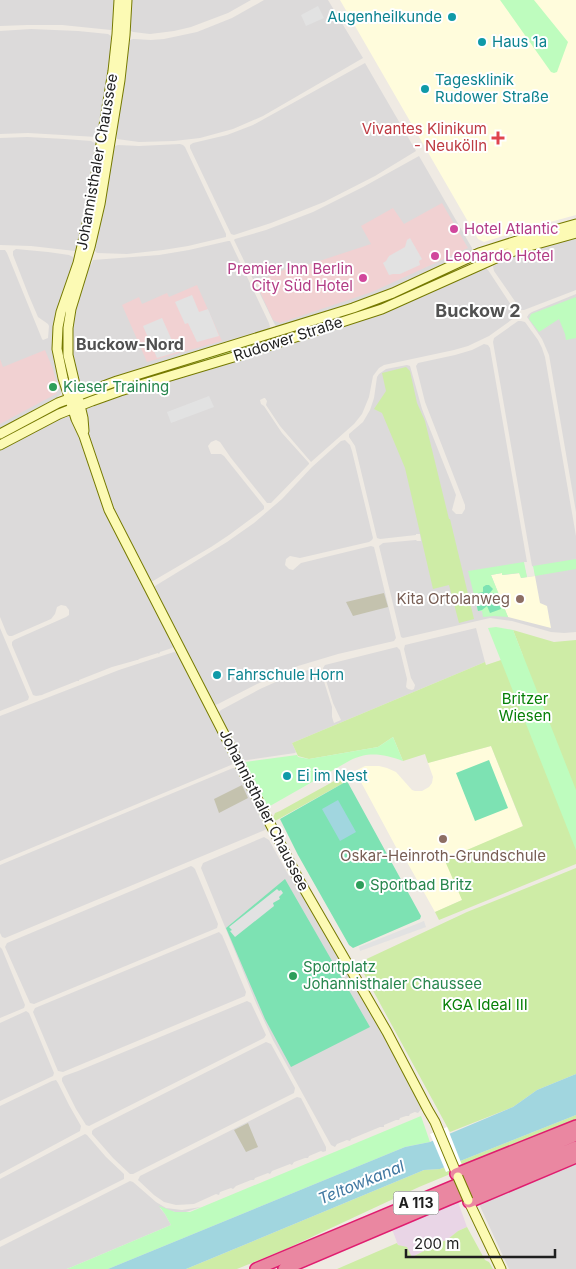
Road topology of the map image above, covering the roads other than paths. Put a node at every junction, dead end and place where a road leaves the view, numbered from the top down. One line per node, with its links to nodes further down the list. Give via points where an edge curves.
1 (118, 0): 7 (main road, Johannisthaler Chaussee, via 113,71 90,211 58,327 58,359)
2 (127, 0): 7 (main road, Johannisthaler Chaussee, via 120,80 100,204 68,328)
3 (576, 224): 5 (main road, Rudower Straße, via 479,253 353,308)
4 (576, 233): 6 (main road, Rudower Straße, via 503,255 382,309)
5 (117, 381): 6 (main road); 7 (main road, Rudower Straße)
6 (120, 391): 8 (main road, Rudower Straße)
7 (74, 397): 8 (main road, Johannisthaler Chaussee); 9 (main road, Rudower Straße)
8 (76, 407): 10 (main road, Rudower Straße); 15 (main road, Johannisthaler Chaussee, via 109,510 299,880 435,1122)
9 (0, 434)
10 (0, 445)
11 (576, 1126): 15 (highway)
12 (576, 1135): 17 (highway, A 113)
13 (576, 1147): 18 (highway, A 113)
14 (576, 1157): 16 (highway)
15 (456, 1173): 16 (main road, Johannisthaler Chaussee, bridge)
16 (468, 1201): 19 (main road)
17 (256, 1269)
18 (284, 1269)
19 (501, 1269)

